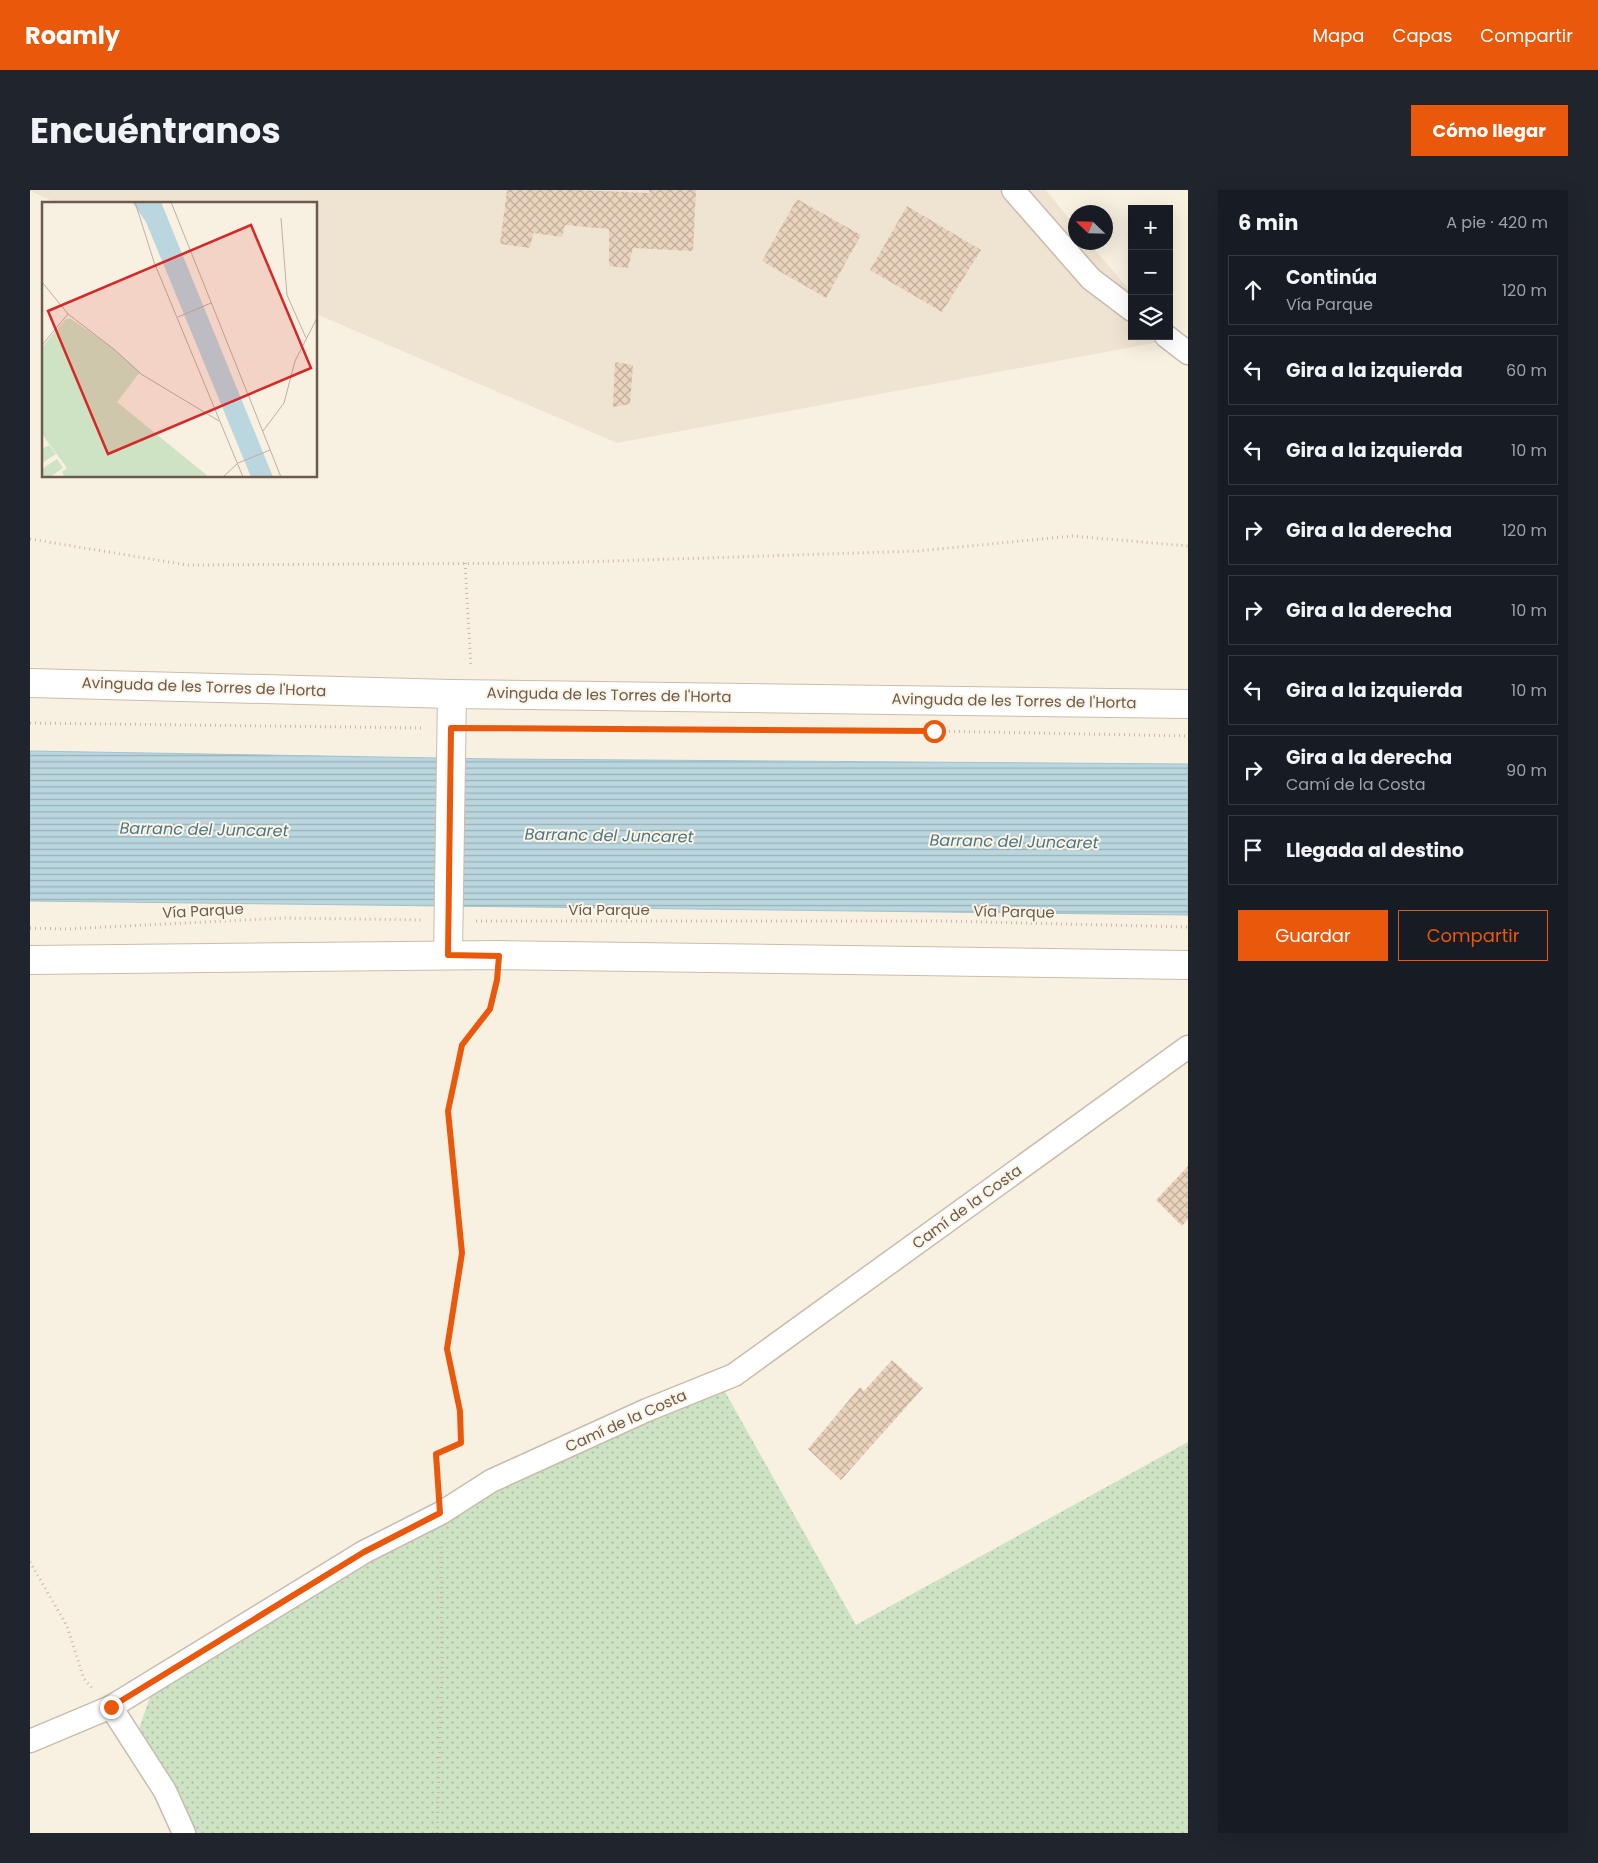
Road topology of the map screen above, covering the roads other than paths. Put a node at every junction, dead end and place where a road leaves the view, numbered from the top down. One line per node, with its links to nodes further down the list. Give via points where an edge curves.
1 (1013, 190): 2 (street, via 1091,278)
2 (1128, 307)
3 (1171, 340): 4 (street)
4 (1188, 353)
5 (30, 682): 6 (main road, Avinguda de les Torres de l'Horta)
6 (462, 694): 7 (main road, Avinguda de les Torres de l'Horta); 8 (main road, via 451,728)
7 (1188, 704)
8 (448, 955): 9 (main road); 10 (main road)
9 (30, 960)
10 (1188, 965)
11 (1188, 1047): 12 (street, Camí de la Costa, via 734,1375 491,1481 440,1513 364,1552)
12 (111, 1707): 13 (street, Camí de la Costa); 14 (street, via 165,1791)
13 (30, 1741)
14 (184, 1833)

